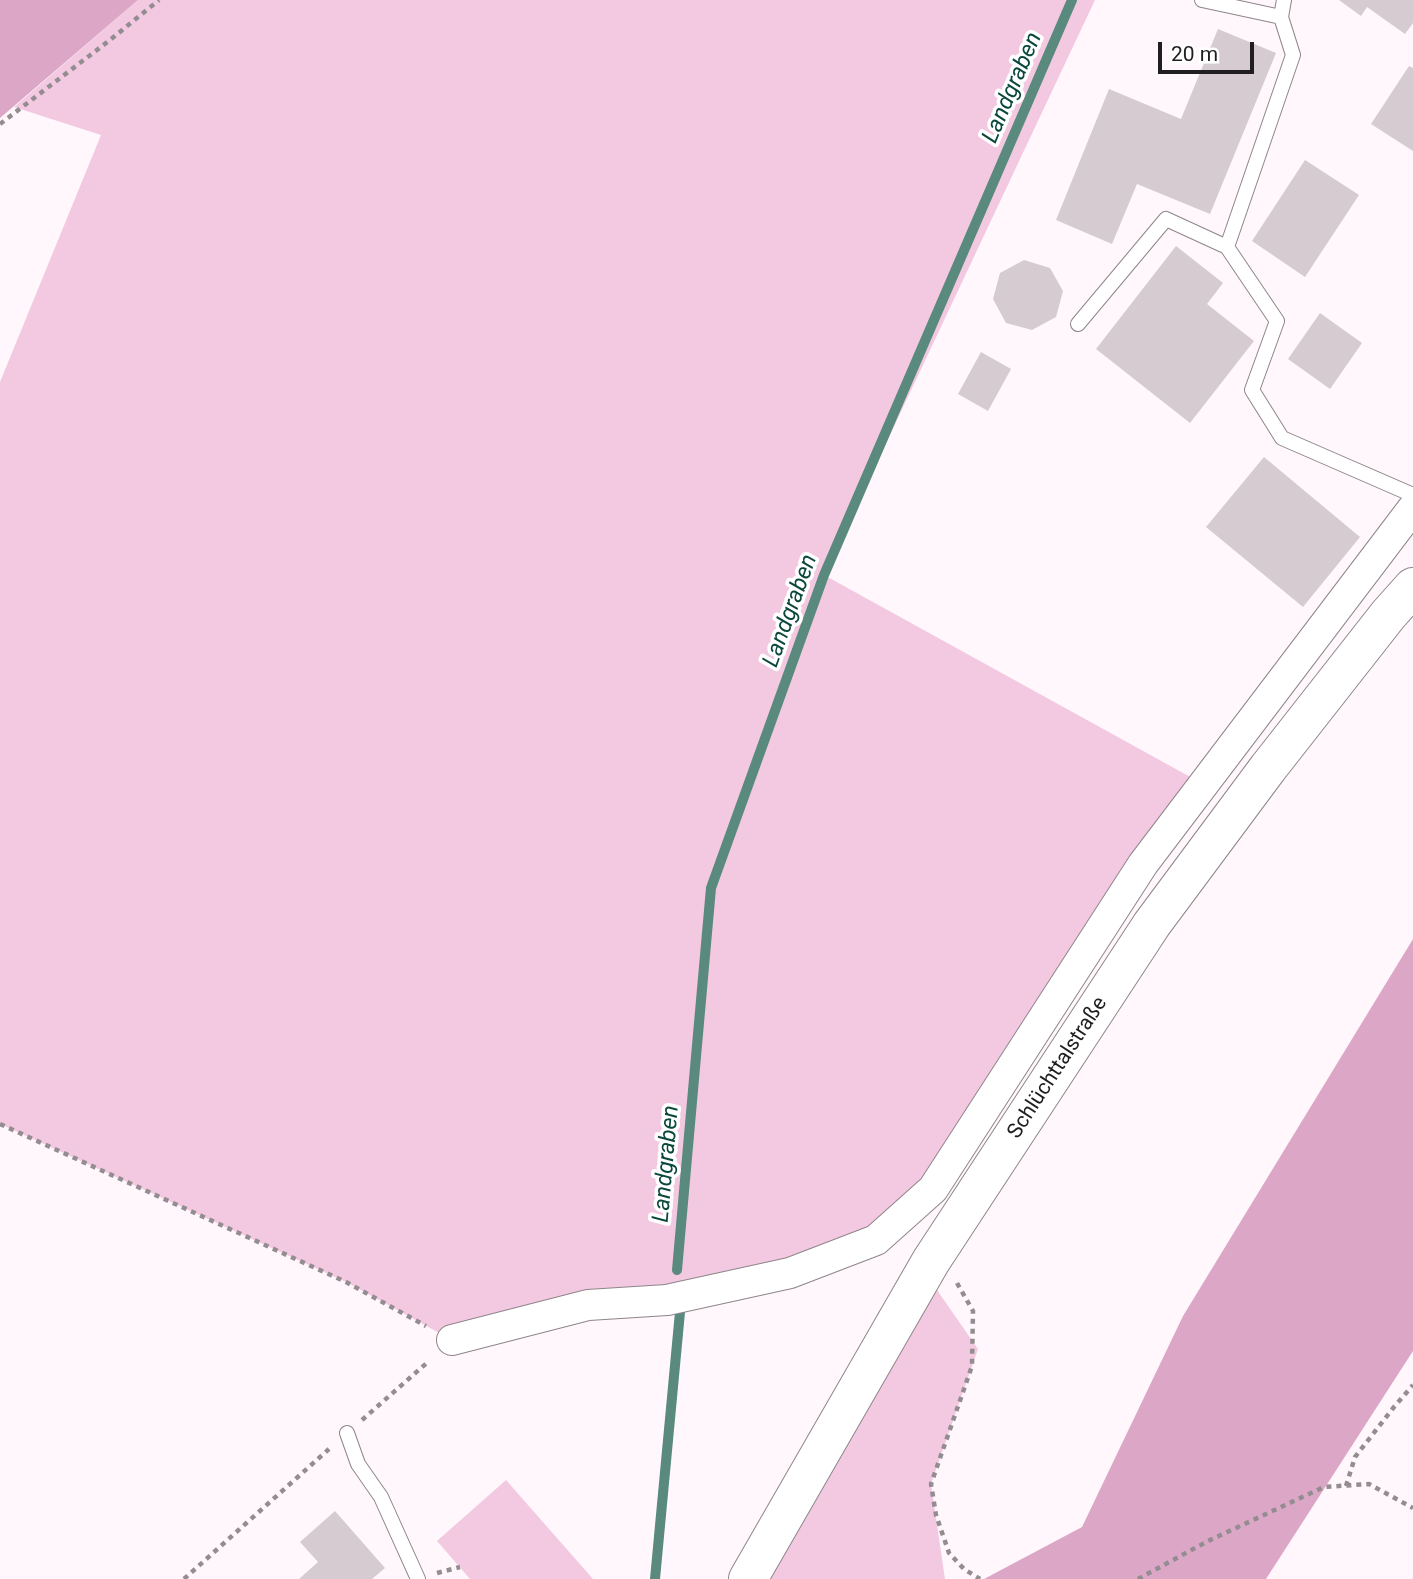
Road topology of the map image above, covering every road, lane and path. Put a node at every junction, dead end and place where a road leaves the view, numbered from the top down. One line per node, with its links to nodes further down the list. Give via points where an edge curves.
1 (159, 0): 5 (path)
2 (1202, 0): 4 (lane)
3 (1284, 0): 4 (lane)
4 (1281, 17): 6 (lane, via 1293,55)
5 (0, 124)
6 (1227, 247): 7 (lane, via 1166,219); 8 (lane, via 1277,321 1252,390 1282,438)
7 (1078, 324)
8 (1413, 495)
9 (1413, 508): 13 (street, via 1143,864 933,1189 876,1240 790,1273 667,1300 588,1305)
10 (1413, 587): 12 (main road, Schlüchttalstraße, via 1268,768 1152,924)
11 (0, 1124): 13 (path, via 346,1282)
12 (931, 1261): 20 (main road, Schlüchttalstraße); 21 (path, via 959,1284 972,1311 972,1366 931,1485 949,1553)
13 (452, 1340): 15 (path)
14 (1413, 1385): 16 (path, via 1355,1457)
15 (347, 1433): 18 (path); 19 (lane)
16 (1346, 1486): 17 (path, via 1369,1484); 22 (path, via 1324,1487)
17 (1413, 1508)
18 (184, 1579)
19 (417, 1579)
20 (748, 1579)
21 (980, 1579)
22 (1138, 1579)

